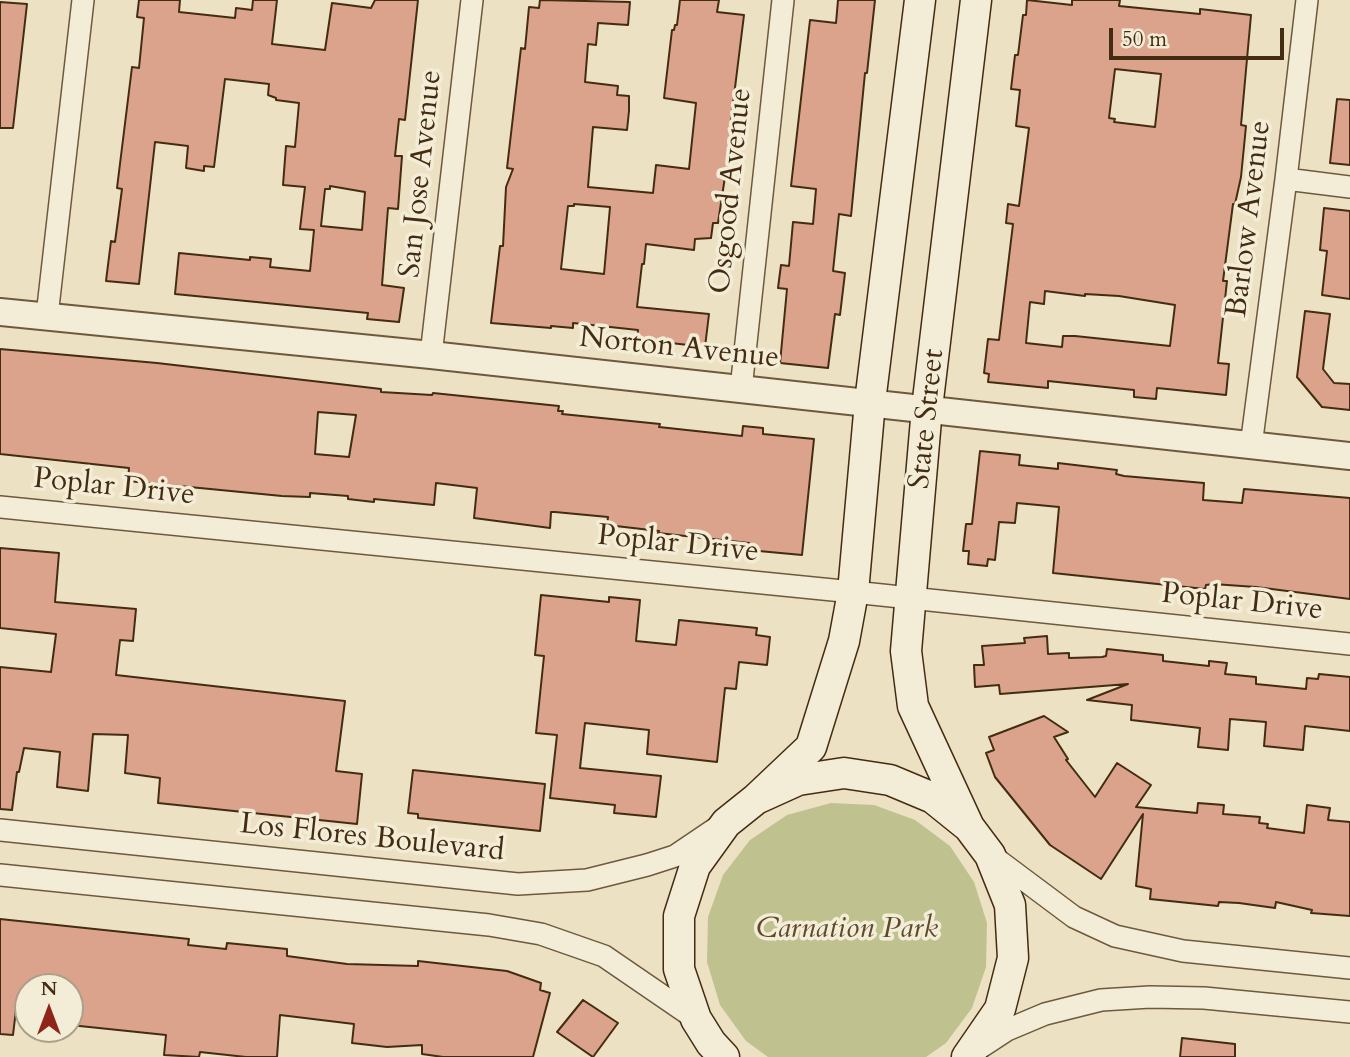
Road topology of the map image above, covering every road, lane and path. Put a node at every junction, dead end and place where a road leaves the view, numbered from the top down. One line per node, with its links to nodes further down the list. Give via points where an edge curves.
1 (83, 0): 10 (street)
2 (471, 0): 11 (street, San Jose Avenue)
3 (783, 0): 12 (street, Osgood Avenue)
4 (920, 0): 13 (main road, State Street)
5 (976, 0): 14 (main road, State Street)
6 (1307, 0): 7 (street, Barlow Avenue)
7 (1286, 179): 8 (street); 15 (street, Barlow Avenue)
8 (1350, 187)
9 (0, 312): 10 (street, Norton Avenue)
10 (47, 316): 11 (street, Norton Avenue)
11 (431, 355): 12 (street, Norton Avenue)
12 (741, 389): 13 (street, Norton Avenue)
13 (870, 402): 14 (street, Norton Avenue); 18 (main road, State Street)
14 (927, 408): 15 (street, Norton Avenue); 19 (main road, State Street)
15 (1251, 446): 16 (street, Norton Avenue)
16 (1350, 456)
17 (0, 507): 18 (street, Poplar Drive)
18 (853, 592): 19 (street, Poplar Drive); 21 (main road, State Street, via 844,641 811,747)
19 (911, 598): 20 (street, Poplar Drive); 23 (main road, State Street, via 906,651 913,706)
20 (1350, 644)
21 (756, 799): 22 (main road); 23 (main road, via 798,780 844,773 890,779 933,798)
22 (726, 823): 24 (street, Los Flores Boulevard, via 675,856 652,863 587,880 518,884); 29 (main road, via 695,866 679,916 679,969)
23 (969, 827): 25 (main road)
24 (0, 830)
25 (990, 855): 27 (street, via 1074,917 1115,936 1183,951); 30 (main road, via 1010,905 1013,958 1000,1009)
26 (0, 875): 29 (street, via 541,934 604,956)
27 (1350, 968)
28 (1350, 1012): 30 (street, via 1204,998 1101,1000 1045,1014 1007,1030)
29 (696, 1019): 31 (main road)
30 (969, 1056)
31 (724, 1057)

